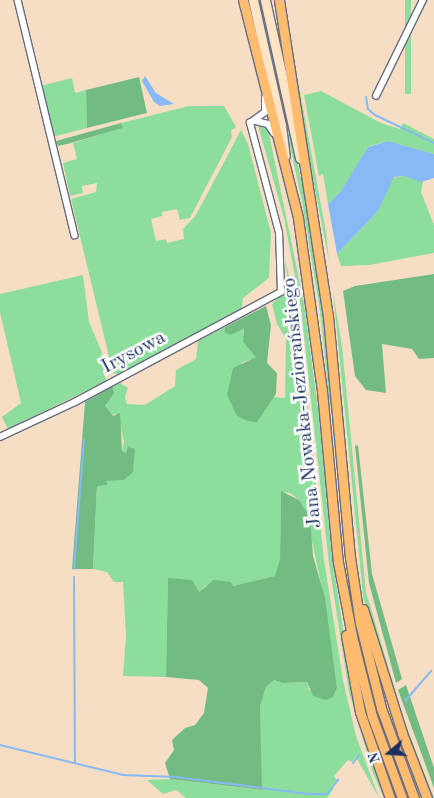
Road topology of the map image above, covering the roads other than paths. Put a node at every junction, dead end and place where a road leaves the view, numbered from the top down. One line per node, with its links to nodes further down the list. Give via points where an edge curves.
1 (18, 0): 13 (street)
2 (243, 0): 7 (main road)
3 (253, 0): 11 (street, Jana Nowaka-Jeziorańskiego, via 282,125)
4 (266, 0): 12 (street, Jana Nowaka-Jeziorańskiego)
5 (279, 0): 12 (main road)
6 (423, 0): 8 (street)
7 (265, 89): 9 (street, via 264,112); 10 (main road)
8 (376, 96)
9 (256, 121): 10 (street, via 268,124); 14 (street, Irysowa, via 250,123 276,218 281,250 281,292 75,402)
10 (278, 138): 11 (main road)
11 (285, 165): 15 (main road, Jana Nowaka-Jeziorańskiego, via 298,218 311,304)
12 (304, 174): 16 (main road, Jana Nowaka-Jeziorańskiego, via 328,316)
13 (75, 235)
14 (0, 437)
15 (339, 570): 17 (main road, via 355,690); 18 (main road, Jana Nowaka-Jeziorańskiego, via 360,675)
16 (353, 577): 19 (main road, Jana Nowaka-Jeziorańskiego, via 362,632 381,708); 20 (main road, via 402,733)
17 (390, 798)
18 (402, 798)
19 (414, 798)
20 (427, 798)

